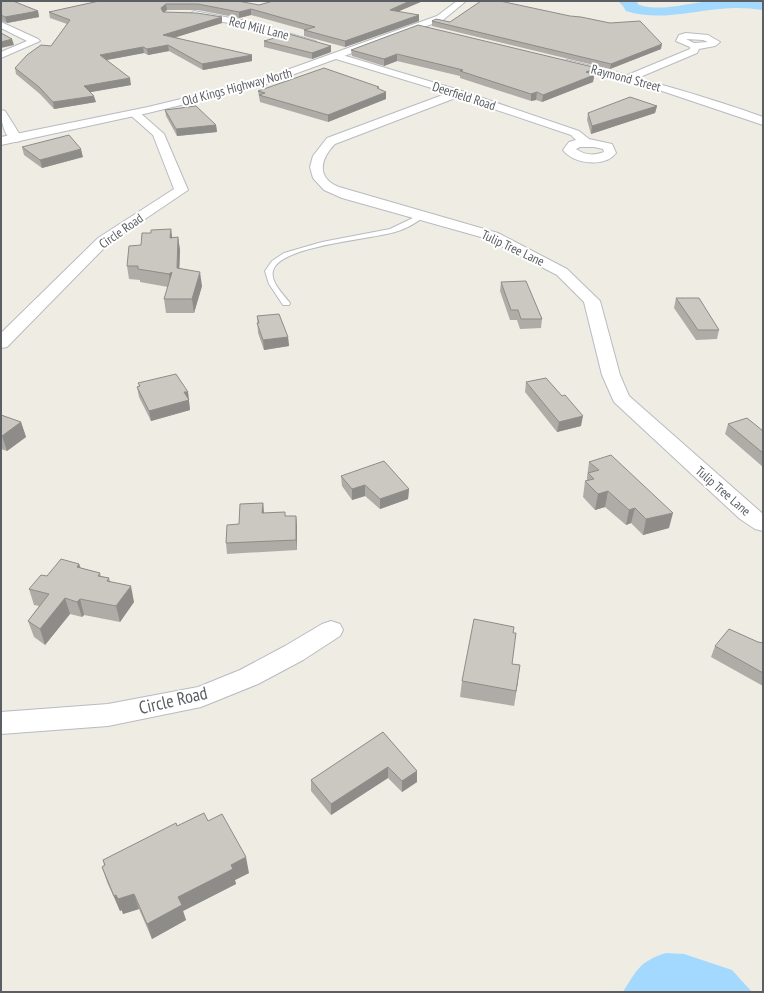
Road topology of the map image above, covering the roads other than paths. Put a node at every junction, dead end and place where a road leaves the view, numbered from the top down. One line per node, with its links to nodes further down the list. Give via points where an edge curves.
1 (462, 1): 4 (main road, Old Kings Highway North, via 440,18)
2 (182, 14): 7 (street, Red Mill Lane, via 198,14 248,24)
3 (1, 25): 8 (street, via 35,41)
4 (417, 27): 5 (main road); 7 (main road, Old Kings Highway North)
5 (432, 31)
6 (696, 45): 10 (street, via 694,51)
7 (336, 51): 11 (street, Deerfield Road); 13 (main road, Old Kings Highway North, via 263,82)
8 (1, 55)
9 (553, 60): 10 (main road, Raymond Street)
10 (629, 78): 14 (main road, Raymond Street)
11 (458, 93): 17 (street, Deerfield Road, via 575,133); 18 (street, Tulip Tree Lane, via 331,141 321,150 315,161 316,172 324,185)
12 (1, 113): 15 (street)
13 (134, 113): 15 (main road, Old Kings Highway North); 20 (street, Circle Road, via 158,134 181,190 103,241)
14 (763, 121)
15 (16, 138): 16 (main road, Old Kings Highway North)
16 (1, 141)
17 (586, 143)
18 (421, 216): 19 (lane, via 389,232 318,245 280,257 271,266 270,275); 21 (street, Tulip Tree Lane, via 493,236 562,272 579,287 592,301 611,375 621,398 748,514)
19 (286, 303)
20 (1, 343)
21 (763, 524)
22 (331, 630): 23 (street, Circle Road, via 249,677 201,697 108,715)
23 (1, 723)

